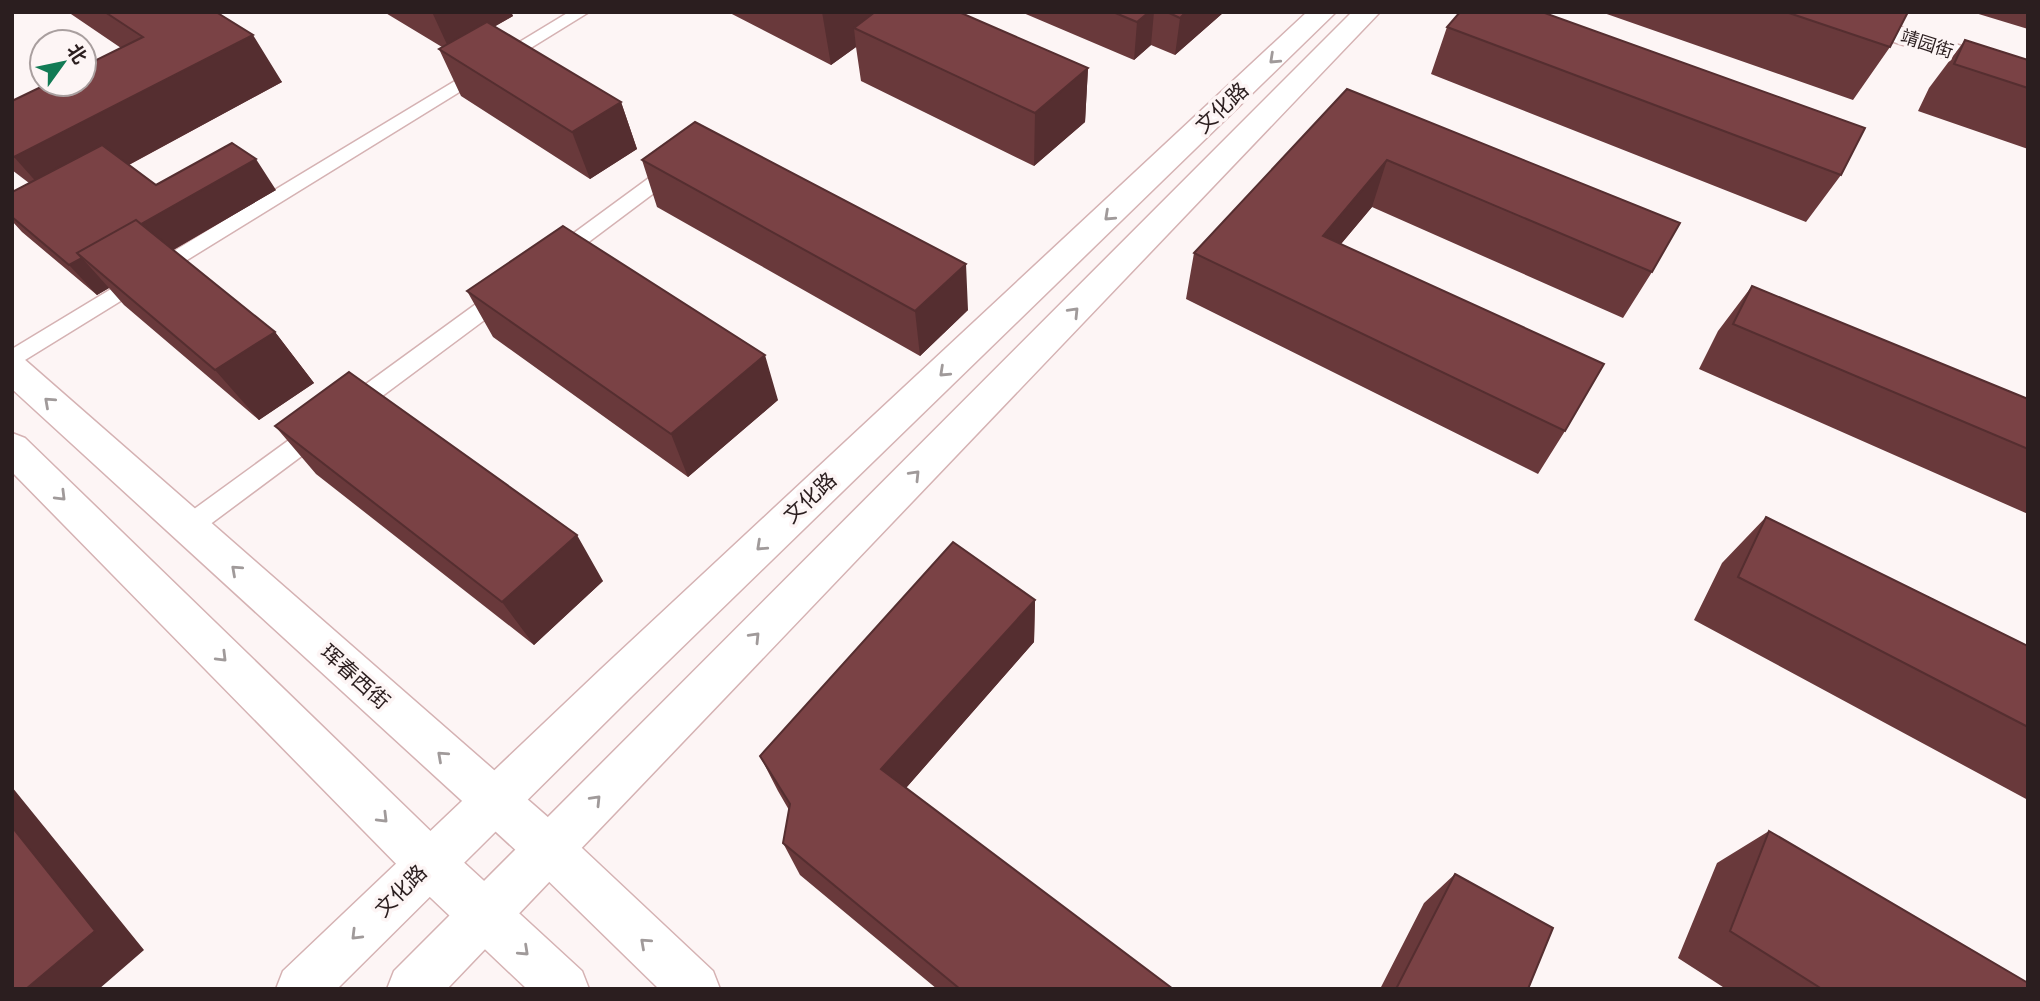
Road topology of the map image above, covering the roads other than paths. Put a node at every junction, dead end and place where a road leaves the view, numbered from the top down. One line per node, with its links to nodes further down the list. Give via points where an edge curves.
1 (581, 12): 9 (lane)
2 (1323, 12): 13 (main road, 文化路, one-way to 13)
3 (1367, 12): 14 (main road, 文化路, one-way to 3)
4 (1826, 12): 5 (main road, 靖园街)
5 (2028, 76)
6 (675, 168): 7 (lane)
7 (542, 266)
8 (520, 282): 12 (lane)
9 (12, 360)
10 (12, 368): 12 (main road, 珲春西街, one-way to 10)
11 (12, 448): 15 (main road, one-way to 15)
12 (188, 527): 13 (main road, 珲春西街, one-way to 12)
13 (492, 801): 14 (main road, 珲春西街); 15 (main road, 文化路)
14 (549, 849): 16 (main road, 文化路); 20 (main road, 珲春西街, one-way to 14)
15 (429, 863): 16 (main road); 17 (main road, 文化路, one-way to 17)
16 (484, 913): 18 (main road, 文化路); 19 (main road, one-way to 19)
17 (302, 989)
18 (412, 989)
19 (564, 989)
20 (695, 989)

